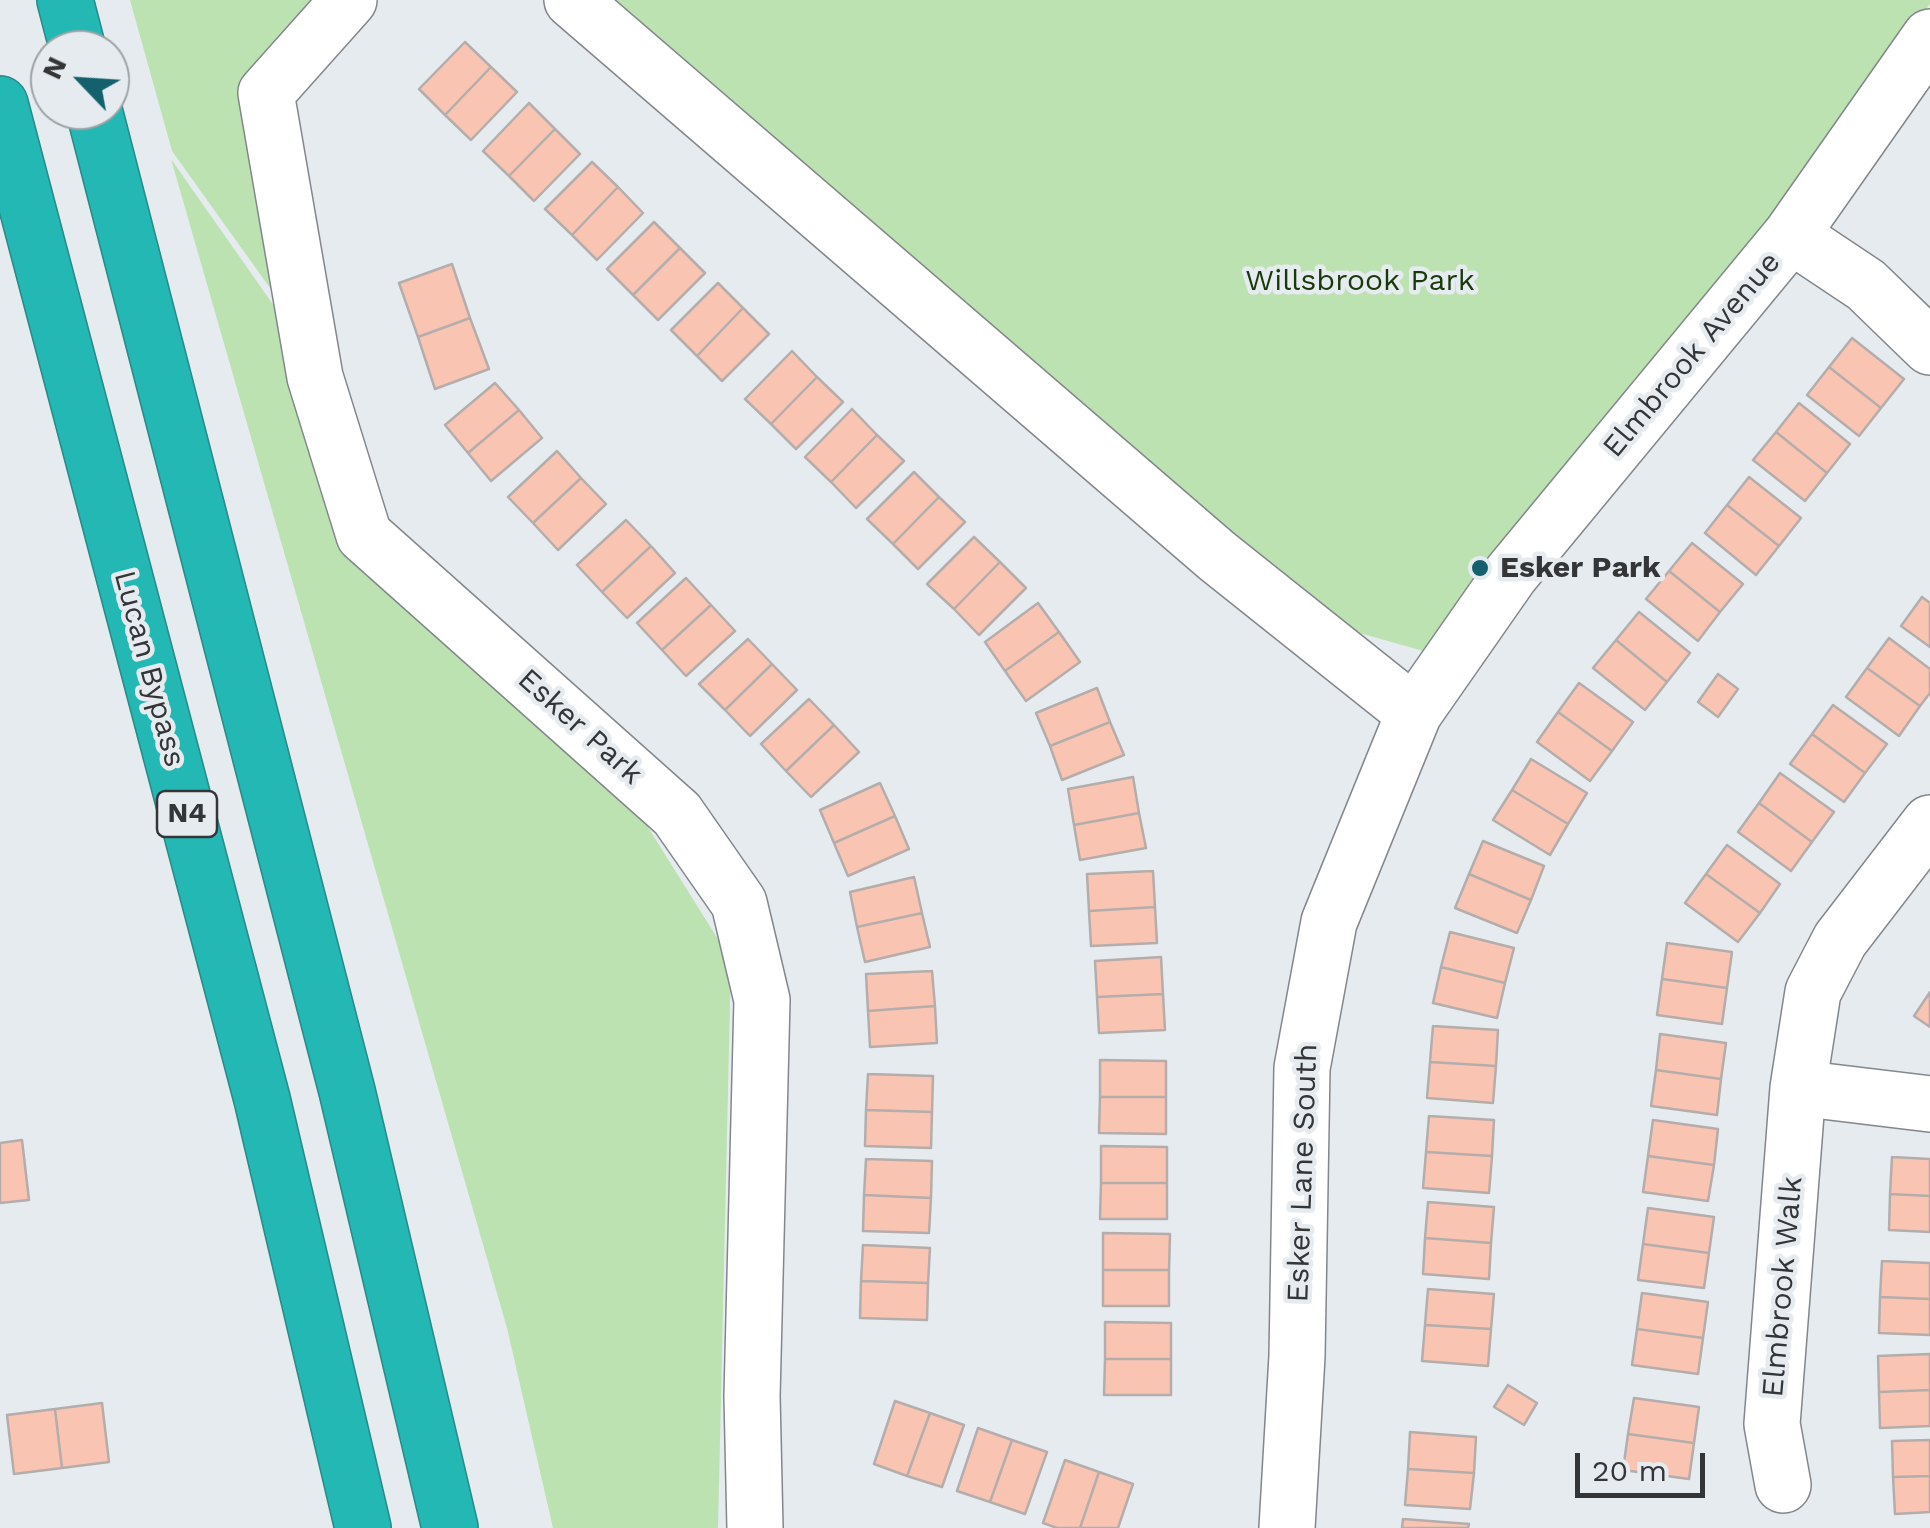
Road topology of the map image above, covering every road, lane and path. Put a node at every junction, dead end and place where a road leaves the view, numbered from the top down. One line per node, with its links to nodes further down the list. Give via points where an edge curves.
1 (65, 0): 4 (highway)
2 (349, 0): 18 (street, Esker Park, via 266,93 315,377 364,535 677,814 739,903 762,1000)
3 (572, 0): 11 (street, via 1217,556)
4 (73, 30)
5 (1930, 37): 8 (street, Elmbrook Avenue)
6 (0, 104): 16 (highway, Lucan Bypass / N4, via 262,1098)
7 (99, 130): 17 (highway, via 342,1072)
8 (1791, 235): 9 (street, via 1866,286); 10 (street, Elmbrook Avenue, via 1512,574)
9 (1930, 347)
10 (1446, 668): 11 (street, Esker Lane South)
11 (1414, 713): 19 (street, Esker Lane South, via 1329,922 1302,1068)
12 (1930, 823): 13 (street, Elmbrook Walk, via 1840,940 1812,992)
13 (1798, 1088): 14 (street); 15 (street, Elmbrook Walk, via 1772,1424)
14 (1930, 1104)
15 (1783, 1485)
16 (363, 1528)
17 (450, 1528)
18 (755, 1528)
19 (1287, 1528)

